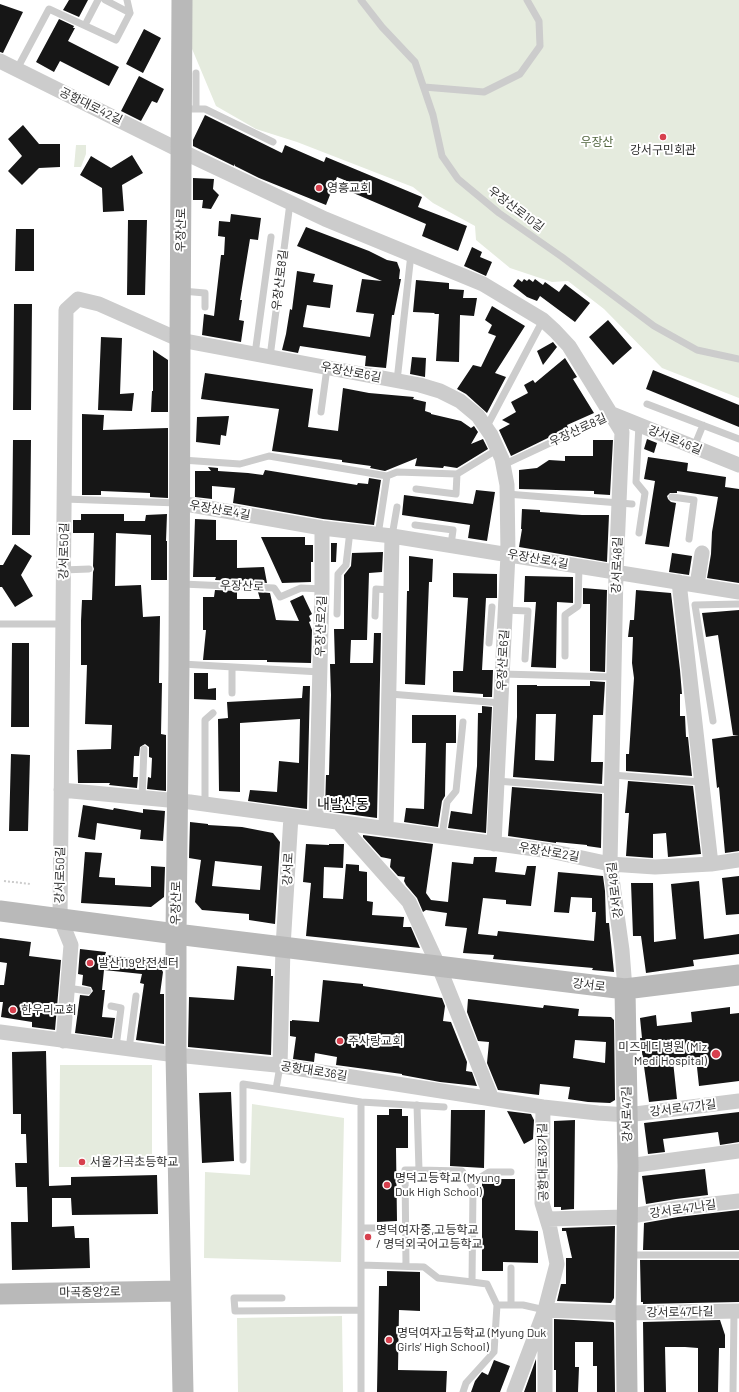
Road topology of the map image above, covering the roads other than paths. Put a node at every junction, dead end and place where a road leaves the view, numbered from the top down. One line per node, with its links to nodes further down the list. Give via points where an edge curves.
1 (98, 0): 8 (lane)
2 (105, 0): 7 (lane)
3 (127, 0): 7 (lane)
4 (182, 0): 13 (street, 우장산로)
5 (361, 0): 12 (lane, 우장산로10길, via 382,27 416,62)
6 (527, 0): 12 (lane, via 539,21 540,46 520,74 484,92)
7 (130, 13): 8 (lane, via 116,40)
8 (85, 25): 10 (lane, via 49,9)
9 (0, 61): 10 (street, 공항대로42길)
10 (17, 70): 15 (street, 공항대로42길)
11 (196, 73): 13 (lane)
12 (424, 87): 25 (lane, 우장산로10길, via 442,156 458,179 499,213 654,326 697,350)
13 (189, 109): 14 (lane, via 205,109); 15 (street, 우장산로)
14 (273, 142)
15 (182, 151): 16 (street, 우장산로8길); 19 (street, 우장산로)
16 (290, 203): 18 (street, 우장산로8길, via 325,220); 24 (lane, 우장산로8길)
17 (271, 237): 23 (lane)
18 (411, 254): 21 (street, 우장산로8길, via 483,284); 27 (lane)
19 (180, 291): 20 (lane, via 205,293); 22 (street, 우장산로)
20 (204, 308)
21 (543, 320): 30 (street, 우장산로8길, via 569,346); 33 (lane)
22 (180, 340): 23 (street, 우장산로6길); 37 (street, 우장산로); 45 (street, 강서로50길, via 99,304 78,299 66,310)
23 (255, 354): 24 (street, 우장산로6길)
24 (270, 357): 26 (street, 우장산로6길)
25 (739, 359)
26 (327, 368): 27 (street, 우장산로6길); 29 (lane)
27 (397, 381): 33 (street, 우장산로6길, via 440,391 460,401 478,416)
28 (647, 404): 32 (lane)
29 (321, 412)
30 (612, 414): 31 (street, 강서로46길); 38 (lane, 우장산로8길); 47 (street, 강서로48길, via 622,432)
31 (639, 425): 35 (street, 강서로46길); 52 (lane, via 636,482 649,494)
32 (703, 425): 34 (lane); 35 (lane)
33 (486, 428): 36 (street, 우장산로6길)
34 (739, 439)
35 (694, 447): 39 (street, 강서로46길)
36 (498, 449): 38 (street, 우장산로6길); 40 (lane)
37 (180, 460): 41 (lane, via 240,464 269,456); 46 (street, 우장산로)
38 (503, 465): 43 (street, 우장산로6길)
39 (739, 465)
40 (457, 474): 41 (lane, via 397,472); 42 (lane, via 456,494)
41 (386, 476): 53 (lane)
42 (416, 489)
43 (507, 494): 47 (lane); 57 (street, 우장산로6길)
44 (672, 496): 54 (lane, via 694,500)
45 (64, 499): 46 (lane); 60 (street, 강서로50길)
46 (180, 503): 50 (street, 우장산로4길); 63 (street, 우장산로)
47 (625, 503): 61 (street, 강서로48길)
48 (397, 507): 53 (lane)
49 (415, 524): 55 (lane, via 453,530)
50 (322, 528): 51 (street, 우장산로4길); 65 (street, 우장산로2길)
51 (350, 531): 53 (street, 우장산로4길); 69 (lane, via 346,565 338,574)
52 (639, 533)
53 (385, 535): 55 (street, 우장산로4길); 66 (street)
54 (689, 539)
55 (451, 545): 57 (street, 우장산로4길)
56 (702, 553): 64 (street)
57 (508, 554): 58 (street, 우장산로4길); 71 (street, 우장산로6길)
58 (579, 566): 61 (street, 우장산로4길); 75 (lane, via 578,606 565,615)
59 (89, 569): 60 (lane)
60 (63, 570): 73 (street, 강서로50길)
61 (616, 573): 62 (street, 우장산로4길); 81 (street, 강서로48길)
62 (679, 582): 64 (street, 우장산로4길); 90 (street)
63 (180, 584): 65 (lane, 우장산로, via 274,588 280,597 301,588); 77 (street, 우장산로)
64 (697, 585): 67 (street, 우장산로4길)
65 (322, 589): 79 (street, 우장산로2길)
66 (391, 590): 70 (lane, via 376,589); 83 (street)
67 (730, 595): 68 (lane); 86 (lane, via 695,605)
68 (739, 604)
69 (337, 614)
70 (375, 616)
71 (498, 616): 74 (lane); 76 (lane, via 528,611); 80 (street, 우장산로6길)
72 (0, 624): 73 (lane)
73 (63, 624): 92 (street, 강서로50길)
74 (489, 643)
75 (565, 656)
76 (525, 659)
77 (180, 664): 78 (lane); 94 (street, 우장산로)
78 (232, 667): 79 (lane); 82 (lane)
79 (320, 672): 97 (street, 우장산로2길)
80 (502, 674): 81 (lane); 84 (street, 우장산로6길)
81 (614, 677): 91 (street, 강서로48길)
82 (232, 693)
83 (390, 694): 84 (lane, 우장산로6길); 99 (street)
84 (501, 703): 89 (street, 우장산로6길)
85 (213, 713): 95 (lane, via 205,720)
86 (713, 721)
87 (462, 722): 100 (lane, via 456,791 447,802)
88 (144, 749): 93 (lane)
89 (497, 781): 91 (lane); 101 (street, 우장산로6길)
90 (702, 782): 91 (lane); 104 (street)
91 (612, 783): 103 (street, 강서로48길)
92 (61, 790): 93 (street); 106 (street, 강서로50길)
93 (142, 797): 94 (street)
94 (178, 800): 95 (street, 우장산로2길); 107 (street, 우장산로)
95 (205, 804): 96 (street, 우장산로2길)
96 (291, 816): 97 (street, 우장산로2길); 108 (street, 강서로)
97 (316, 819): 98 (street, 우장산로2길)
98 (338, 822): 99 (street, 우장산로2길); 109 (street, via 409,902)
99 (386, 829): 100 (street, 우장산로2길)
100 (442, 836): 101 (street, 우장산로2길)
101 (494, 844): 103 (street, 우장산로2길, via 550,851)
102 (739, 860): 104 (street, 우장산로2길)
103 (610, 864): 104 (street, 우장산로2길, via 655,867); 112 (street, 강서로48길)
104 (711, 864)
105 (0, 911): 106 (street, 강서로)
106 (60, 918): 107 (street, 강서로); 111 (street, via 71,945)
107 (176, 934): 108 (street, 강서로); 119 (street)
108 (283, 947): 109 (street, 강서로); 120 (street, 강서로)
109 (439, 967): 112 (street, 강서로); 122 (street)
110 (739, 975): 112 (street, 강서로)
111 (67, 988): 113 (lane); 117 (street)
112 (625, 989): 128 (street, 강서로47길)
113 (88, 991)
114 (136, 996): 118 (lane)
115 (111, 1006): 118 (lane, via 121,1008)
116 (0, 1032): 117 (street, 공항대로36길)
117 (63, 1041): 118 (street, 공항대로36길)
118 (122, 1048): 119 (street, 공항대로36길)
119 (176, 1055): 120 (street, 공항대로36길); 146 (street)
120 (280, 1066): 121 (lane); 122 (street, 공항대로36길)
121 (276, 1089): 124 (lane); 130 (lane, via 243,1084)
122 (492, 1099): 127 (street, 공항대로36길)
123 (739, 1101): 128 (street, 강서로47가길)
124 (361, 1102): 125 (lane); 138 (lane)
125 (417, 1105): 126 (lane); 132 (lane)
126 (444, 1106)
127 (543, 1108): 128 (street, 공항대로36길); 137 (street, 공항대로36가길, via 542,1203)
128 (627, 1115): 131 (street, 강서로47길)
129 (739, 1151): 131 (street)
130 (243, 1160)
131 (628, 1166): 136 (street, 강서로47길)
132 (419, 1170): 134 (lane, via 462,1171); 139 (lane, via 405,1170)
133 (511, 1172): 134 (lane, via 489,1172)
134 (470, 1184): 145 (lane, via 473,1188)
135 (739, 1201): 136 (street, 강서로47나길)
136 (626, 1217): 137 (street); 140 (street, 강서로47길)
137 (547, 1219): 152 (street, 공항대로36가길, via 557,1264)
138 (361, 1228): 139 (lane); 142 (lane)
139 (405, 1228): 143 (lane)
140 (626, 1254): 141 (lane); 154 (street, 강서로47길)
141 (739, 1255)
142 (361, 1265): 143 (lane); 151 (lane)
143 (406, 1266): 145 (lane, via 424,1267 438,1278)
144 (511, 1268): 150 (lane)
145 (472, 1282): 149 (lane, via 487,1284)
146 (180, 1290): 147 (street, 마곡중앙2로); 156 (street)
147 (0, 1294)
148 (282, 1298): 151 (lane, via 234,1298 235,1311)
149 (497, 1305): 150 (lane); 158 (lane, via 494,1352 466,1382)
150 (511, 1305): 152 (lane)
151 (361, 1310): 157 (lane)
152 (545, 1310): 154 (street); 159 (street, 공항대로36가길); 160 (street, 공항대로36가길)
153 (737, 1311): 154 (street, 강서로47다길); 155 (lane, 강서로47다길)
154 (626, 1313): 161 (street, 강서로47길)
155 (736, 1344): 162 (lane, 강서로47다길)
156 (183, 1392)
157 (361, 1392)
158 (463, 1392)
159 (514, 1392)
160 (545, 1392)
161 (627, 1392)
162 (733, 1392)

